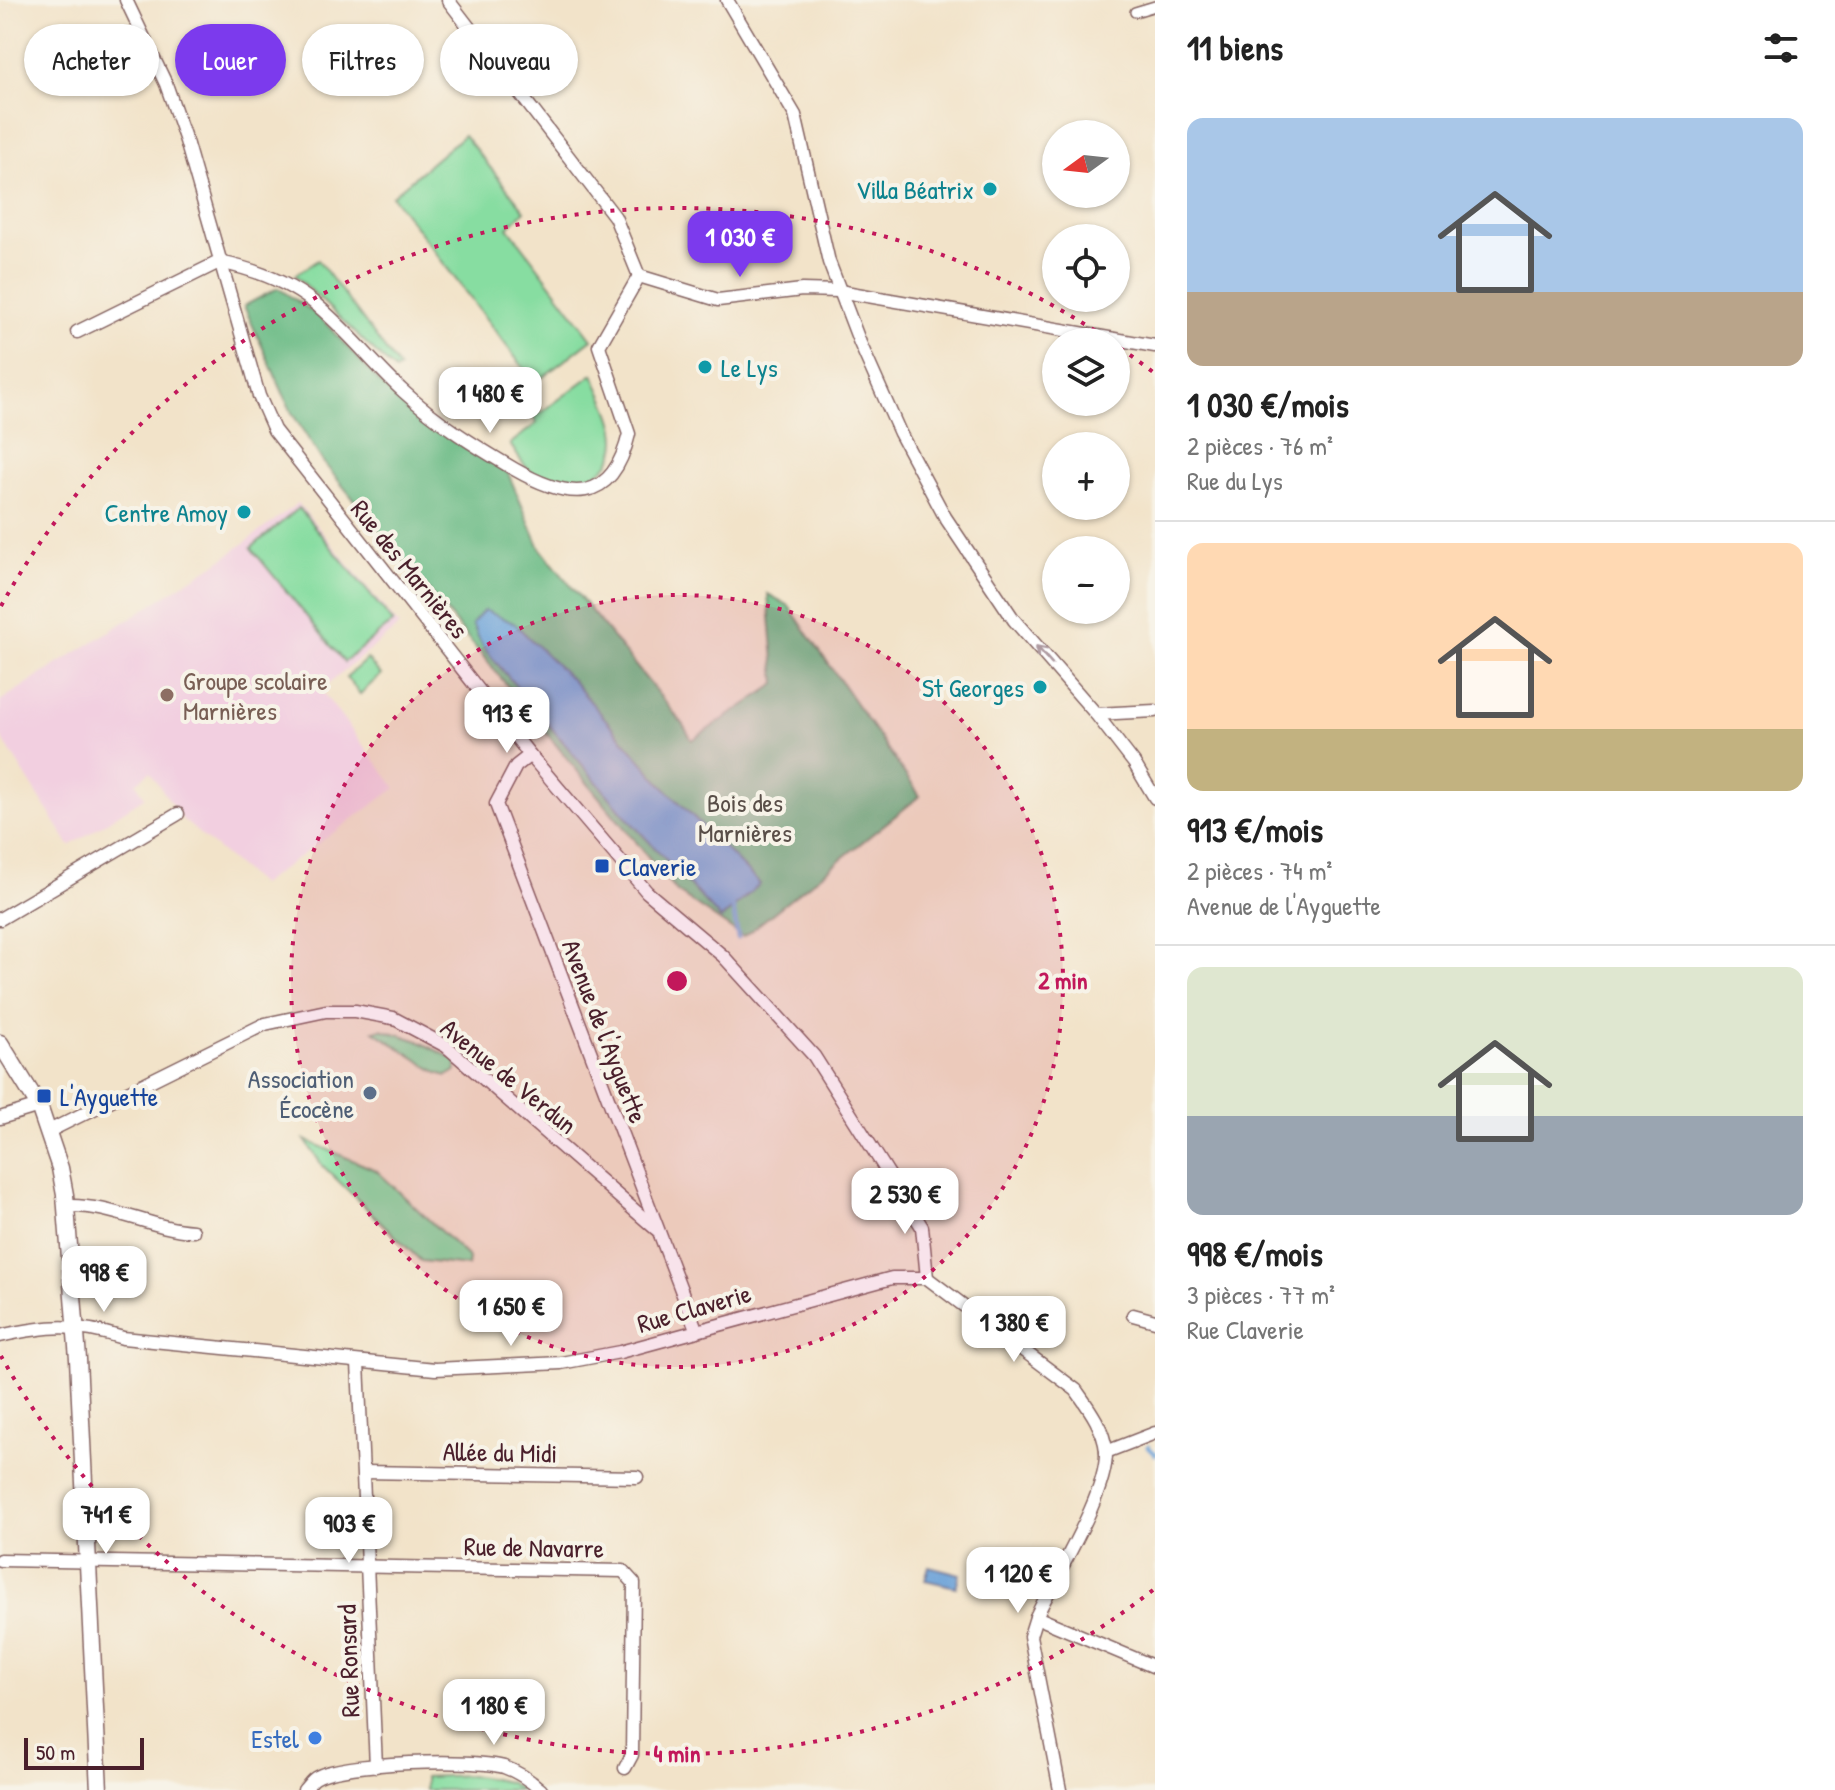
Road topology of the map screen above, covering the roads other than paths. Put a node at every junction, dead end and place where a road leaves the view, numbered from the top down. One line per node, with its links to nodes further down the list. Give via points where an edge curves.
1 (126, 0): 6 (street, Rue des Marnières, via 166,84)
2 (448, 0): 7 (street, via 615,217)
3 (727, 0): 8 (street, via 795,115)
4 (1155, 6): 5 (street)
5 (1135, 12)
6 (219, 262): 7 (street, via 260,271 313,301 437,420 539,484 564,492 604,482 615,473 625,448 629,434 599,346); 9 (street); 13 (street, Rue des Marnières, via 274,430)
7 (639, 276): 8 (street, via 718,300)
8 (839, 291): 10 (street); 12 (street, one-way to 8, via 1014,620 945,517 900,433)
9 (77, 332)
10 (1155, 346)
11 (1155, 711): 12 (street)
12 (1096, 714): 14 (street)
13 (530, 755): 22 (street, Avenue de l'Ayguette, via 516,766 496,804); 24 (street, Rue des Marnières, via 647,892 723,956 814,1056 922,1227)
14 (1155, 798)
15 (178, 814): 16 (street)
16 (0, 919)
17 (0, 1043): 18 (street)
18 (39, 1106): 19 (street); 20 (street)
19 (0, 1118)
20 (49, 1131): 21 (street); 22 (street, Avenue de Verdun, via 265,1024 326,1011 355,1011 393,1018 446,1046)
21 (66, 1206): 23 (street, via 101,1207 169,1229); 27 (street)
22 (656, 1229): 28 (street, Avenue de l'Ayguette)
23 (193, 1231)
24 (927, 1278): 28 (street, Rue Claverie, via 892,1278); 32 (street, via 1076,1390 1092,1412)
25 (1133, 1315): 26 (street)
26 (1155, 1321)
27 (74, 1325): 29 (street, Rue Claverie); 30 (street, Rue Claverie, via 123,1338); 36 (street)
28 (696, 1329): 30 (street, Rue Claverie, via 561,1363 450,1369)
29 (0, 1336)
30 (358, 1363): 33 (street, Rue Ronsard)
31 (1155, 1433): 32 (street)
32 (1106, 1452): 38 (street, via 1099,1491)
33 (364, 1472): 34 (street, Allée du Midi); 37 (street, Rue Ronsard)
34 (637, 1477)
35 (0, 1560): 36 (street, Rue de Navarre)
36 (86, 1562): 37 (street, Rue de Navarre); 42 (street)
37 (367, 1565): 40 (street, Rue Ronsard); 41 (street, Rue de Navarre, via 623,1571 634,1583 632,1755)
38 (1036, 1617): 39 (street); 45 (street, via 1030,1636)
39 (1155, 1667)
40 (376, 1766): 43 (street, via 316,1777); 44 (street, via 503,1767)
41 (625, 1768)
42 (99, 1790)
43 (304, 1790)
44 (541, 1790)
45 (1060, 1790)

